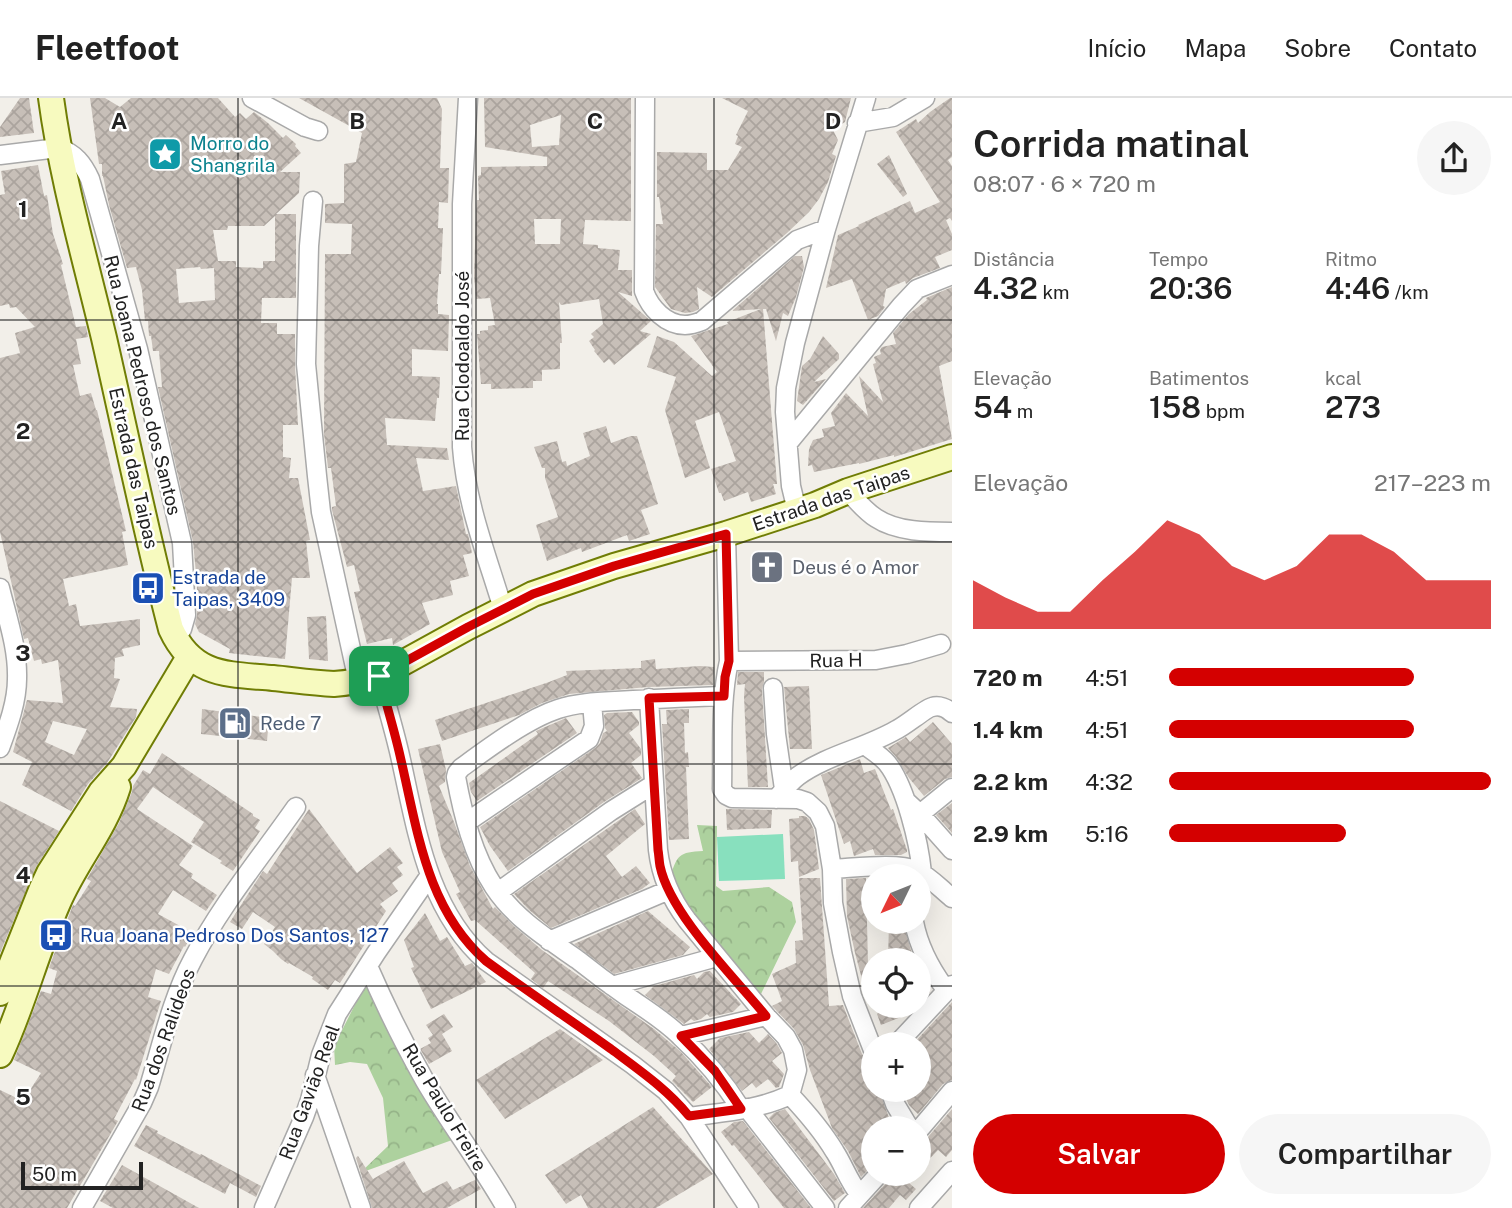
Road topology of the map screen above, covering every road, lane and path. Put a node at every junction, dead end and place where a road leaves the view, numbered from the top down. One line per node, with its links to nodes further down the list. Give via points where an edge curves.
1 (51, 98): 9 (main road, Estrada das Taipas)
2 (252, 98): 8 (street)
3 (468, 98): 21 (street, Rua Clodoaldo José, via 462,204 462,447 466,481)
4 (645, 98): 12 (street, via 644,291 660,315 686,325 702,321 797,240)
5 (866, 98): 7 (street)
6 (925, 98): 7 (street, via 893,117)
7 (857, 123): 12 (street)
8 (318, 131)
9 (58, 148): 10 (street); 23 (main road, Estrada das Taipas, via 165,607 175,637)
10 (0, 155)
11 (313, 201): 25 (street, via 306,364 321,512)
12 (826, 229): 14 (street, via 786,388)
13 (952, 275): 14 (street, via 917,289)
14 (788, 443): 17 (street)
15 (952, 457): 16 (main road, Estrada das Taipas)
16 (848, 491): 17 (main road, Estrada das Taipas); 18 (street, via 876,519 895,527)
17 (797, 511): 19 (main road, Estrada das Taipas)
18 (952, 532)
19 (726, 534): 21 (main road, Estrada das Taipas, via 614,566); 24 (street)
20 (0, 588): 32 (street, via 18,678)
21 (503, 609): 25 (main road, Estrada das Taipas)
22 (941, 643): 24 (street, Rua H, via 876,660)
23 (189, 657): 25 (main road, Estrada das Taipas, via 234,675 334,684); 33 (main road)
24 (729, 661): 27 (street)
25 (369, 678): 44 (street)
26 (773, 688): 36 (street)
27 (724, 696): 28 (street); 36 (street, via 722,789 732,799)
28 (649, 698): 29 (street); 34 (street)
29 (592, 703): 39 (street, via 594,726 589,739); 39 (street, via 545,714 461,768 456,777)
30 (952, 713): 31 (street, via 927,708)
31 (866, 746): 36 (street, via 816,765); 38 (street, via 887,763)
32 (0, 748)
33 (124, 766): 55 (main road, via 101,792 49,873); 60 (main road, via 113,802 59,900)
34 (654, 784): 46 (street, via 660,867); 47 (street)
35 (952, 788): 38 (street)
36 (780, 794): 43 (street, via 807,802 818,812)
37 (296, 807): 70 (street, Rua dos Ralideos, via 216,918 192,960 142,1103)
38 (913, 808): 40 (street); 41 (street, via 921,859)
39 (467, 822): 47 (street, via 474,848)
40 (952, 850)
41 (918, 864)
42 (861, 867): 43 (street)
43 (832, 869): 57 (street, via 842,952)
44 (430, 875): 52 (street, Rua Gavião Real); 65 (street, via 442,905 474,951 652,1079)
45 (931, 884): 48 (street)
46 (669, 890): 50 (street); 51 (street)
47 (498, 892): 50 (street)
48 (952, 898)
49 (916, 934): 54 (street, via 930,967)
50 (549, 941): 53 (street)
51 (717, 957): 53 (street); 56 (street)
52 (368, 966): 61 (street, Rua Gavião Real, via 337,1014); 73 (street, Rua Paulo Freire, via 426,1083)
53 (612, 986): 59 (street)
54 (950, 988): 58 (street)
55 (0, 993)
56 (766, 1016): 59 (street); 63 (street, via 793,1050 797,1070)
57 (866, 1032)
58 (908, 1032)
59 (681, 1036): 64 (street)
60 (0, 1055)
61 (315, 1075): 71 (street, Rua Gavião Real, via 304,1117); 72 (street)
62 (952, 1091): 66 (street)
63 (790, 1096): 64 (street); 69 (street, via 835,1152 854,1188)
64 (744, 1109): 65 (street); 75 (street)
65 (689, 1116): 74 (street)
66 (931, 1116)
67 (950, 1177): 76 (street)
68 (868, 1186): 69 (street)
69 (854, 1202)
70 (82, 1208)
71 (264, 1208)
72 (361, 1208)
73 (506, 1208)
74 (749, 1208)
75 (825, 1208)
76 (919, 1208)

